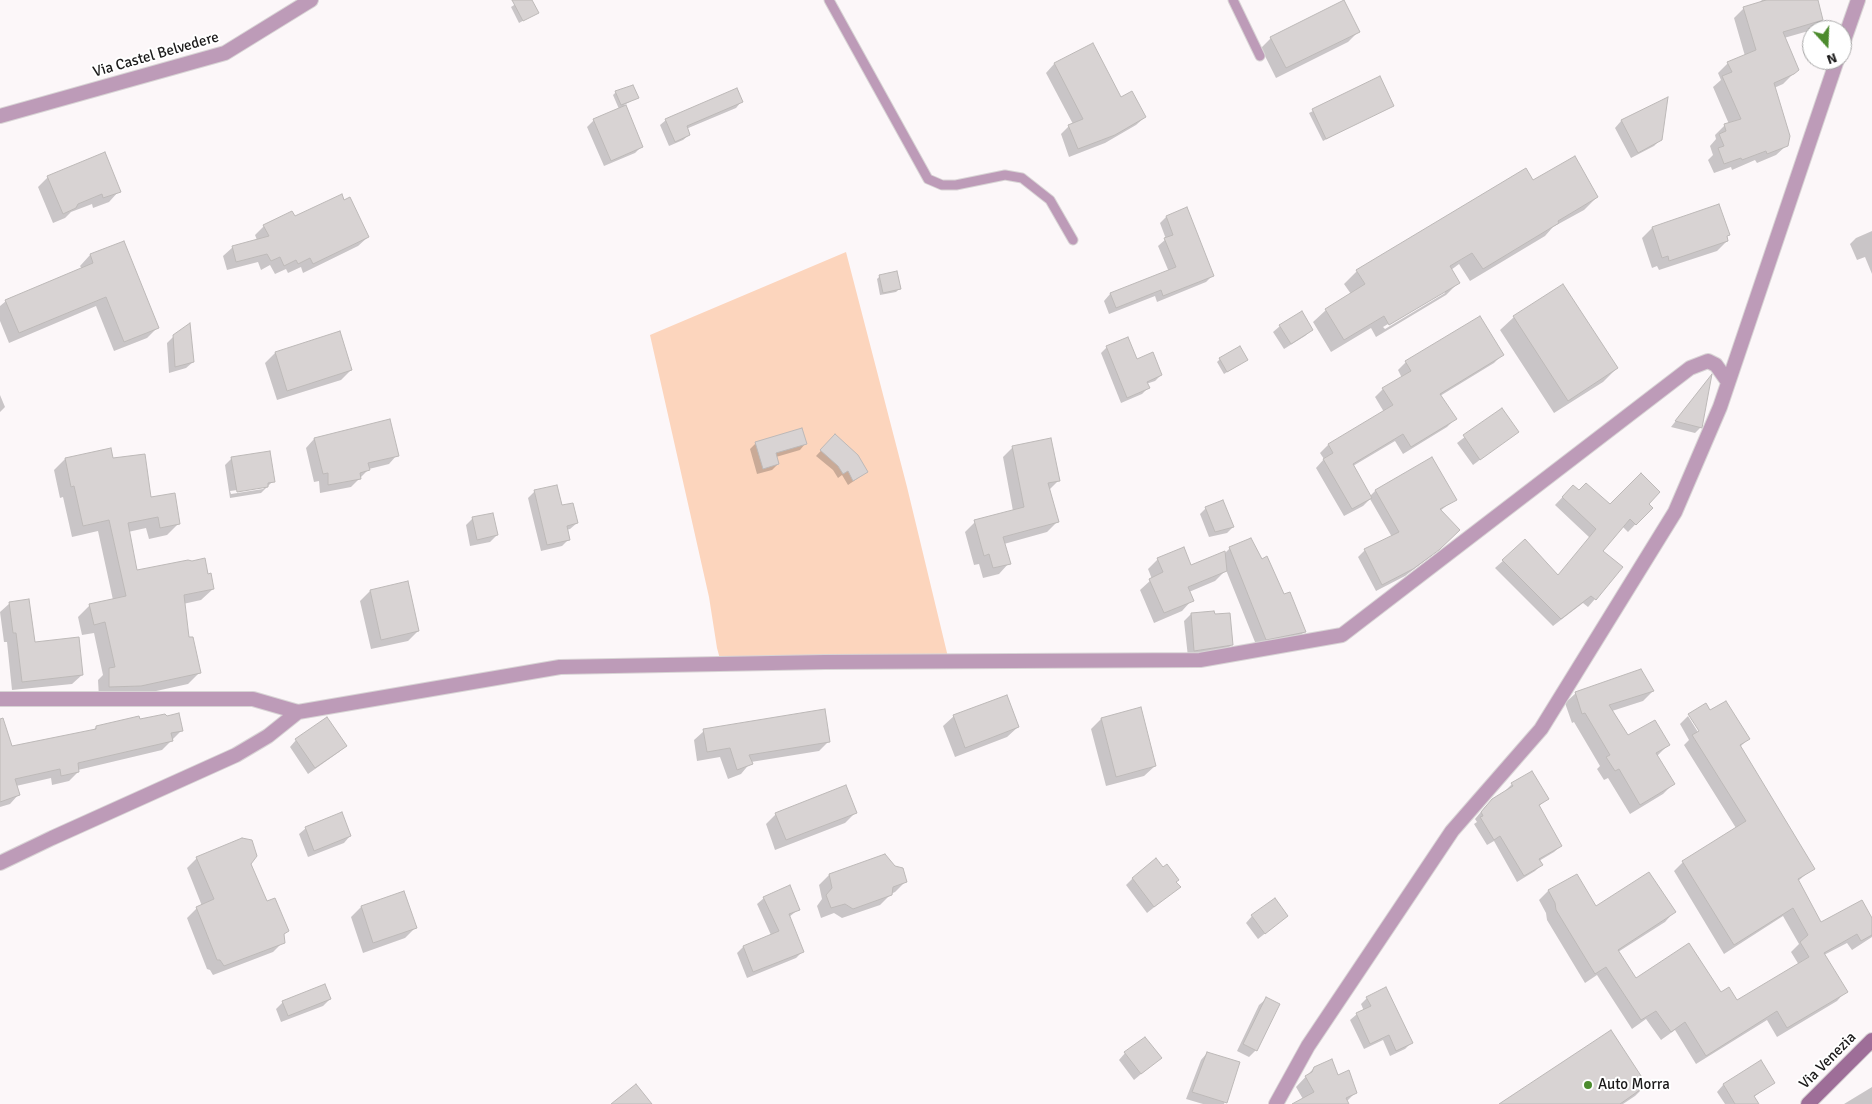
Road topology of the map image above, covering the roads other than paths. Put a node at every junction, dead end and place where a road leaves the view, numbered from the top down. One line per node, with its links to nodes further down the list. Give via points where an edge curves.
1 (311, 0): 8 (street, Via Castel Belvedere, via 225,53)
2 (829, 0): 9 (lane, via 928,179 942,185 956,185 1005,175 1022,178 1050,200)
3 (1233, 0): 6 (lane)
4 (1858, 0): 5 (street)
5 (1851, 20)
6 (1260, 56)
7 (1834, 70): 10 (street)
8 (0, 116)
9 (1073, 240)
10 (1728, 382): 12 (street, via 1716,365 1708,361 1690,368 1342,635 1200,660 560,667); 15 (street, via 1674,512 1541,729 1452,831 1308,1046)
11 (0, 699): 12 (street, via 253,699)
12 (298, 712): 13 (street, via 236,756)
13 (0, 864)
14 (1872, 1040): 16 (main road, Via Venezia)
15 (1276, 1104)
16 (1808, 1104)

